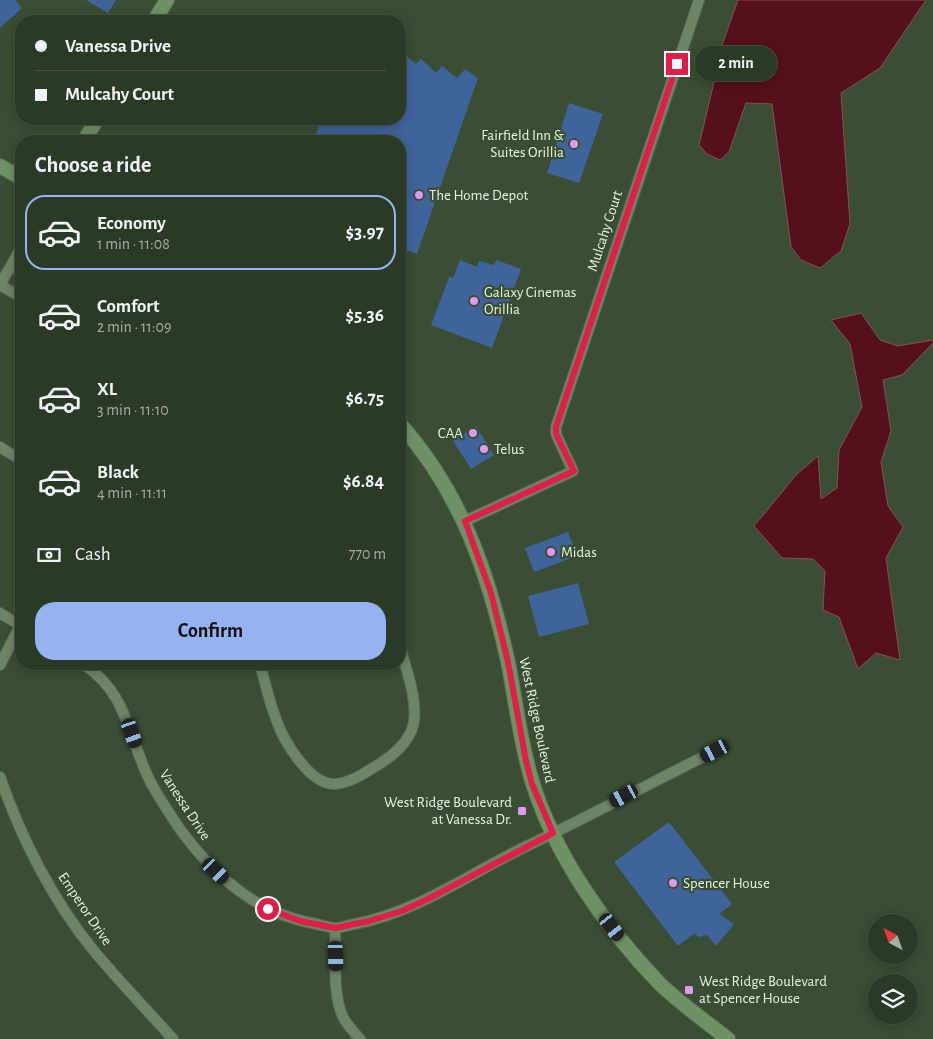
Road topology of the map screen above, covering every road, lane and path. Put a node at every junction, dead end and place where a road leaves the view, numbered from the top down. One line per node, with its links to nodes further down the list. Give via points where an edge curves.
1 (167, 0): 3 (street)
2 (698, 0): 12 (street, Mulcahy Court, via 556,427 556,434 574,471)
3 (158, 15)
4 (0, 166): 5 (street)
5 (15, 175)
6 (15, 259): 7 (street)
7 (0, 285): 8 (street)
8 (15, 294)
9 (406, 432): 12 (street, West Ridge Boulevard, via 439,475)
10 (0, 447): 11 (street)
11 (15, 456)
12 (465, 521): 22 (street, West Ridge Boulevard, via 491,593 532,784)
13 (0, 613): 14 (street)
14 (15, 622)
15 (15, 637): 16 (street)
16 (0, 665)
17 (91, 670): 23 (street, Vanessa Drive, via 102,678 122,706 150,781 202,858 230,885 257,904 300,921)
18 (262, 670): 19 (street, via 275,718 289,744 315,776 336,784 384,761 400,749 412,732 412,694)
19 (406, 670)
20 (715, 751): 22 (street, Vanessa Drive)
21 (0, 777): 24 (street, Emperor Drive, via 28,846 55,894 93,950)
22 (553, 833): 23 (street, Vanessa Drive, via 402,911); 26 (street, West Ridge Boulevard, via 594,903 621,939 660,984)
23 (335, 928): 25 (street, via 340,1009)
24 (173, 1039)
25 (360, 1039)
26 (728, 1039)

